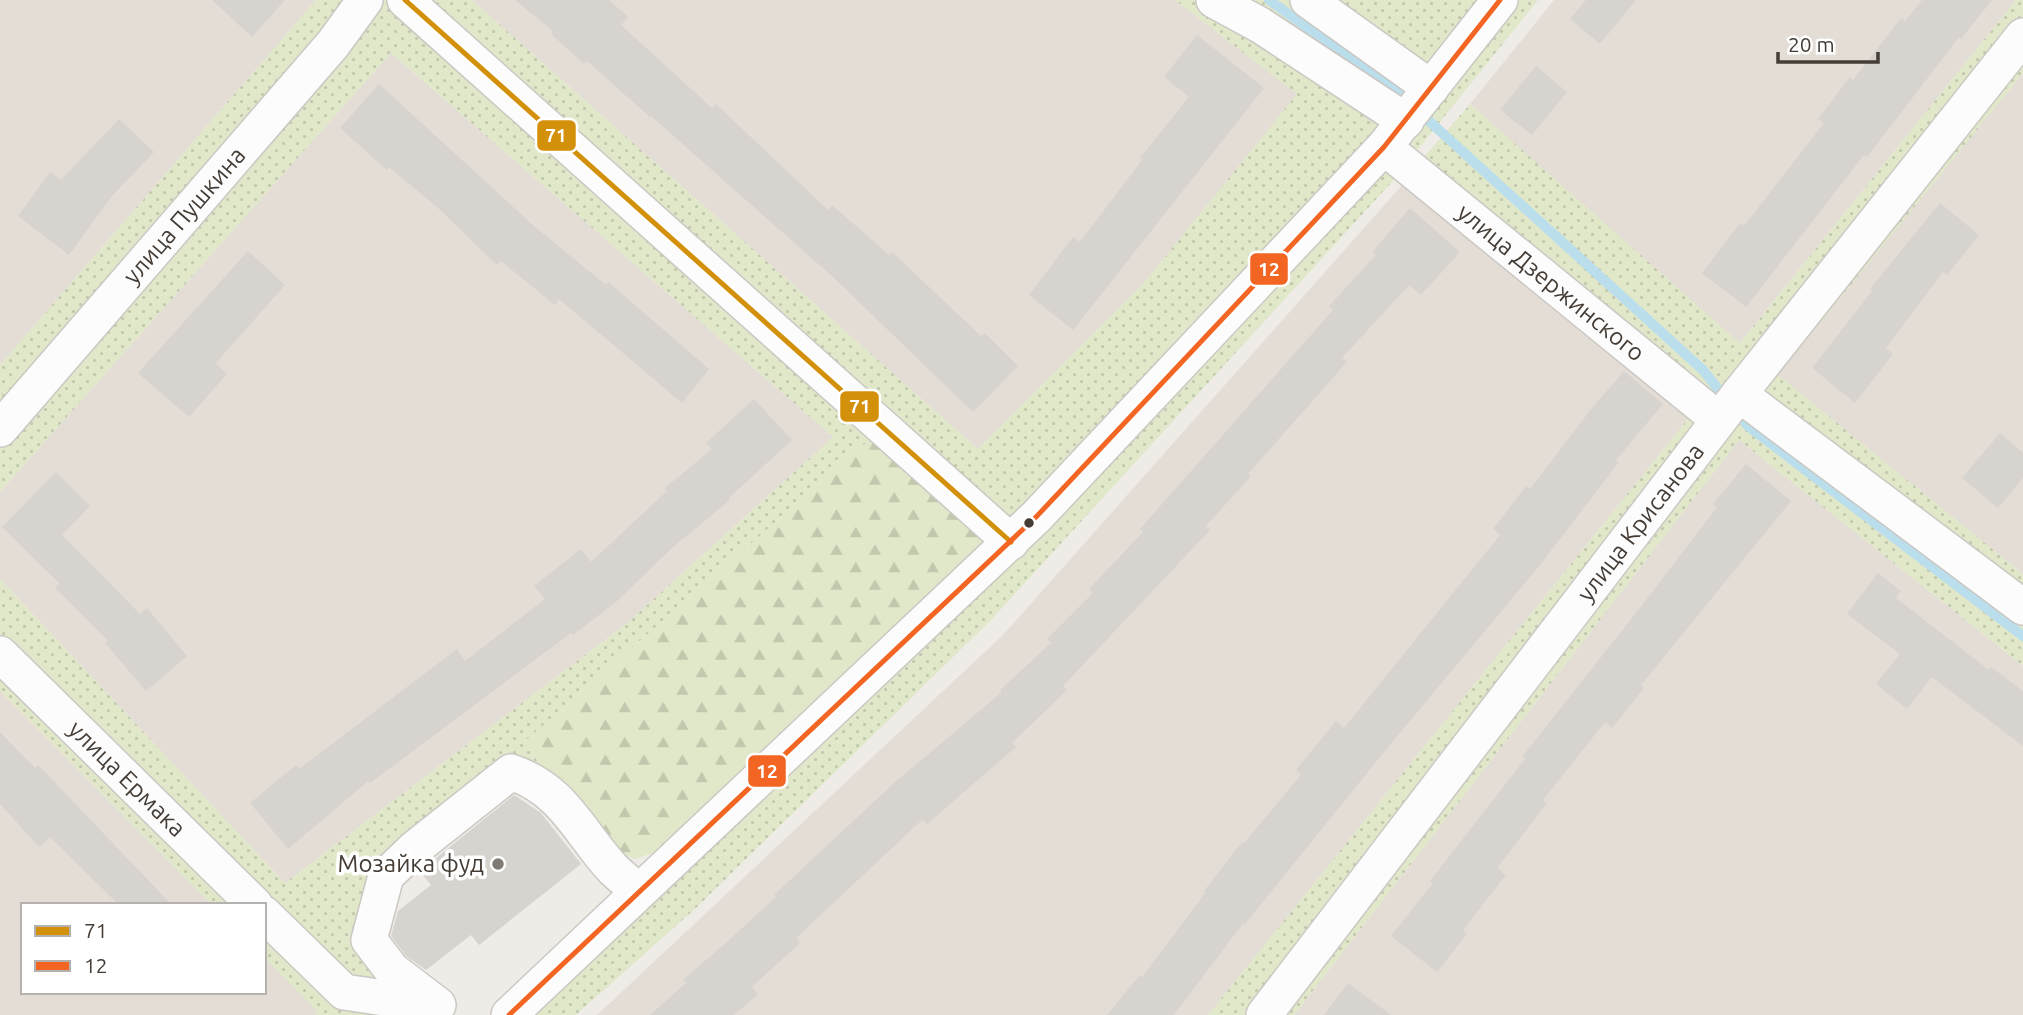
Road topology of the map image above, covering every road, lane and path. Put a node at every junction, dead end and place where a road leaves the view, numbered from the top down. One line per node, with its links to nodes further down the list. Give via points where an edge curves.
1 (365, 0): 11 (street, улица Пушкина, via 333,44)
2 (405, 0): 12 (street)
3 (1214, 0): 8 (street)
4 (1308, 0): 7 (street)
5 (1500, 0): 7 (street)
6 (2023, 36): 10 (street, улица Крисанова)
7 (1431, 88): 8 (street)
8 (1406, 121): 9 (street)
9 (1384, 147): 10 (street, улица Дзержинского); 12 (street)
10 (1729, 407): 13 (street, улица Дзержинского); 20 (street, улица Крисанова)
11 (0, 429)
12 (1011, 542): 15 (street)
13 (2023, 607)
14 (0, 654): 16 (street, улица Ермака)
15 (639, 891): 18 (street, via 614,870 553,795 511,772 386,876 369,940 392,970); 19 (street)
16 (253, 903)
17 (266, 916): 18 (street, via 344,992)
18 (442, 1010)
19 (509, 1015)
20 (1264, 1015)

